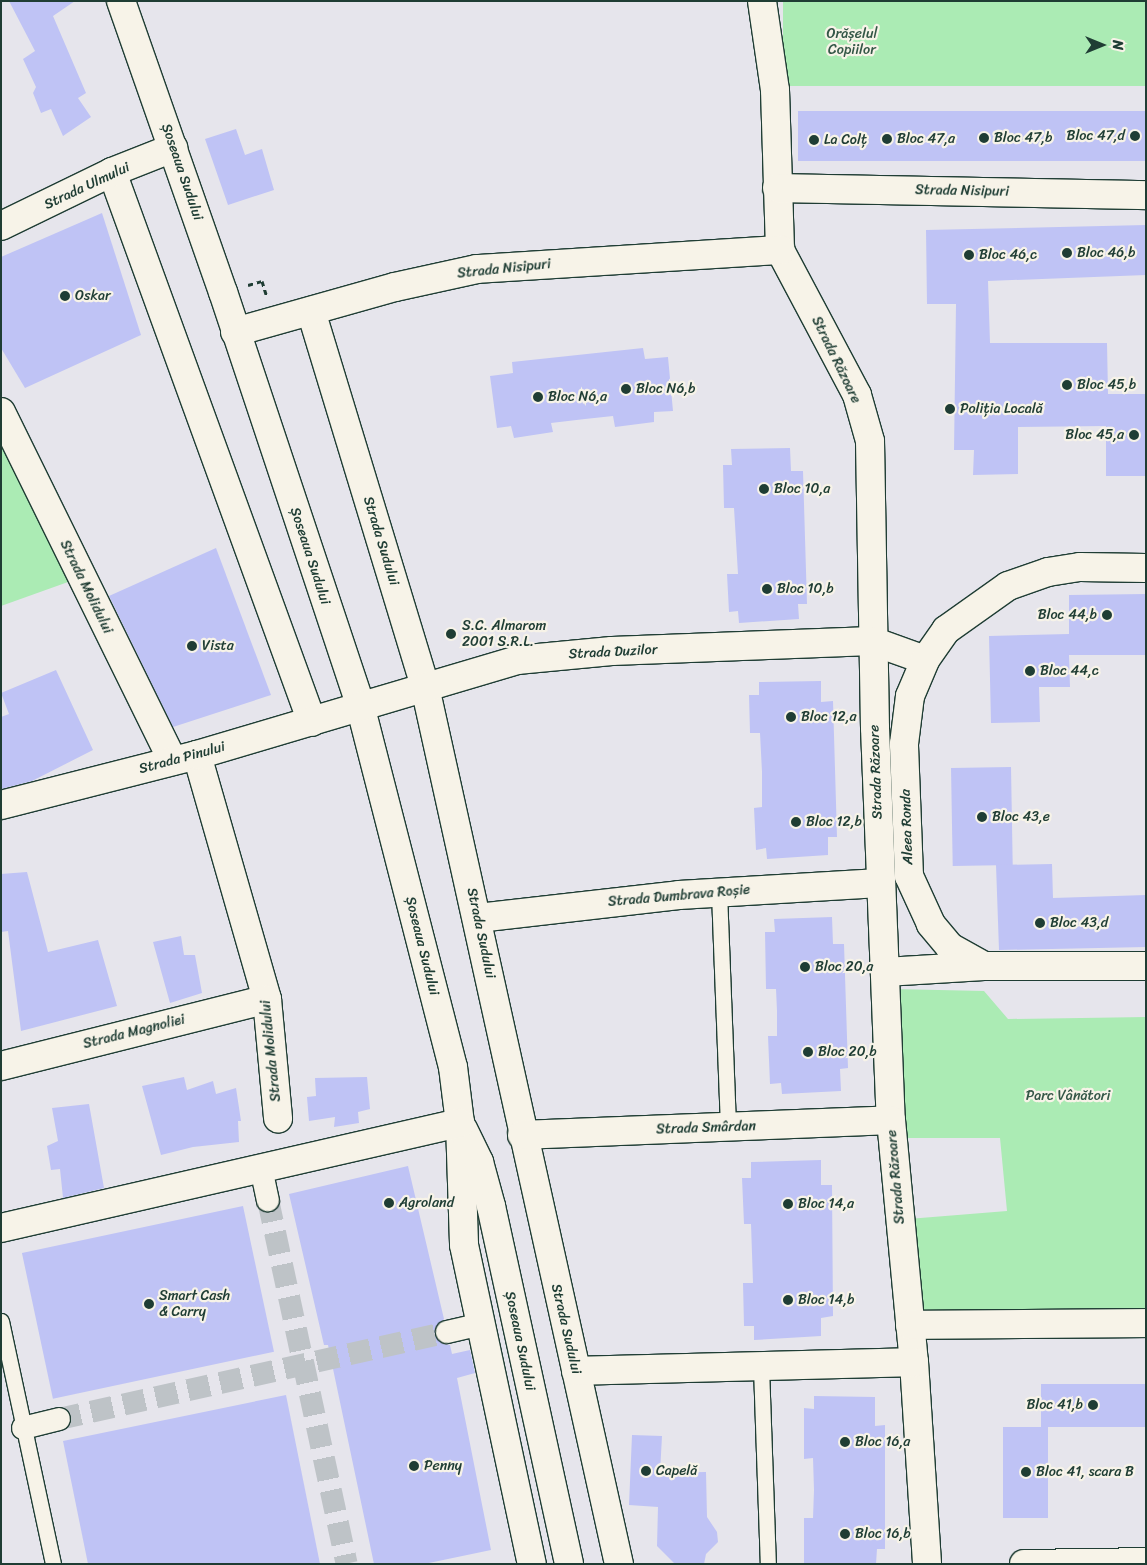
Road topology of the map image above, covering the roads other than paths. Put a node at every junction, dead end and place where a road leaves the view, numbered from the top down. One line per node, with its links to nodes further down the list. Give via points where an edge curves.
1 (121, 1): 3 (street, Șoseaua Sudului)
2 (762, 1): 5 (street, Strada Răzoare, via 775,90)
3 (173, 148): 4 (street, Strada Ulmului); 10 (street, Șoseaua Sudului)
4 (112, 172): 7 (street, Strada Ulmului); 17 (street)
5 (777, 188): 6 (street, Strada Nisipuri); 8 (street, Strada Răzoare)
6 (1146, 195)
7 (1, 226)
8 (780, 250): 9 (street, Strada Nisipuri, via 477,269 395,287); 13 (street, Strada Răzoare, via 857,395 870,442)
9 (311, 311): 10 (street, Strada Nisipuri); 15 (street, Strada Sudului)
10 (235, 332): 16 (street, Șoseaua Sudului)
11 (1, 412): 18 (street, Strada Molidului)
12 (1146, 568): 14 (street, Aleea Ronda, via 1080,567 1048,572 1008,586 946,630)
13 (872, 641): 14 (street); 15 (street, Strada Duzilor, via 612,651 517,660); 20 (street, Strada Răzoare)
14 (925, 660): 23 (street, Aleea Ronda, via 910,696 905,719 909,876 931,924 950,948)
15 (425, 687): 16 (street, Strada Duzilor); 22 (street, Strada Sudului)
16 (360, 705): 17 (street, Strada Pinului); 30 (street, Șoseaua Sudului, via 453,1067)
17 (312, 722): 18 (street, Strada Pinului)
18 (185, 758): 19 (street, Strada Pinului); 26 (street, Strada Molidului)
19 (1, 805)
20 (880, 883): 21 (street, Strada Dumbrava Roșie); 25 (street, Strada Răzoare)
21 (719, 892): 22 (street, Strada Dumbrava Roșie, via 537,909); 31 (lane)
22 (478, 918): 32 (street, Strada Sudului)
23 (984, 966): 24 (street, Aleea Ronda); 25 (street, Aleea Ronda)
24 (1146, 966)
25 (885, 972): 29 (street, Strada Răzoare)
26 (267, 999): 27 (street, Strada Magnoliei); 28 (street, Strada Molidului)
27 (1, 1066)
28 (278, 1118)
29 (891, 1120): 31 (street, Strada Smârdan); 39 (street, Strada Răzoare)
30 (460, 1123): 33 (street); 38 (street, Șoseaua Sudului, via 464,1245); 49 (street, Șoseaua Sudului, via 479,1162 491,1206)
31 (728, 1128): 32 (street, Strada Smârdan)
32 (522, 1135): 43 (street, Strada Sudului)
33 (261, 1168): 34 (street); 35 (street)
34 (268, 1200)
35 (1, 1228)
36 (1, 1321): 45 (lane)
37 (1146, 1323): 39 (street)
38 (481, 1324): 40 (street); 48 (street, Șoseaua Sudului)
39 (910, 1325): 41 (street, Strada Răzoare)
40 (447, 1332)
41 (914, 1362): 42 (street); 52 (street, Strada Răzoare)
42 (761, 1367): 43 (street); 51 (lane)
43 (576, 1371): 50 (street, Strada Sudului)
44 (59, 1419): 45 (street)
45 (23, 1428): 47 (lane)
46 (1146, 1562): 53 (street)
47 (53, 1564)
48 (532, 1564)
49 (569, 1564)
50 (619, 1564)
51 (768, 1564)
52 (927, 1564)
53 (1024, 1564)

